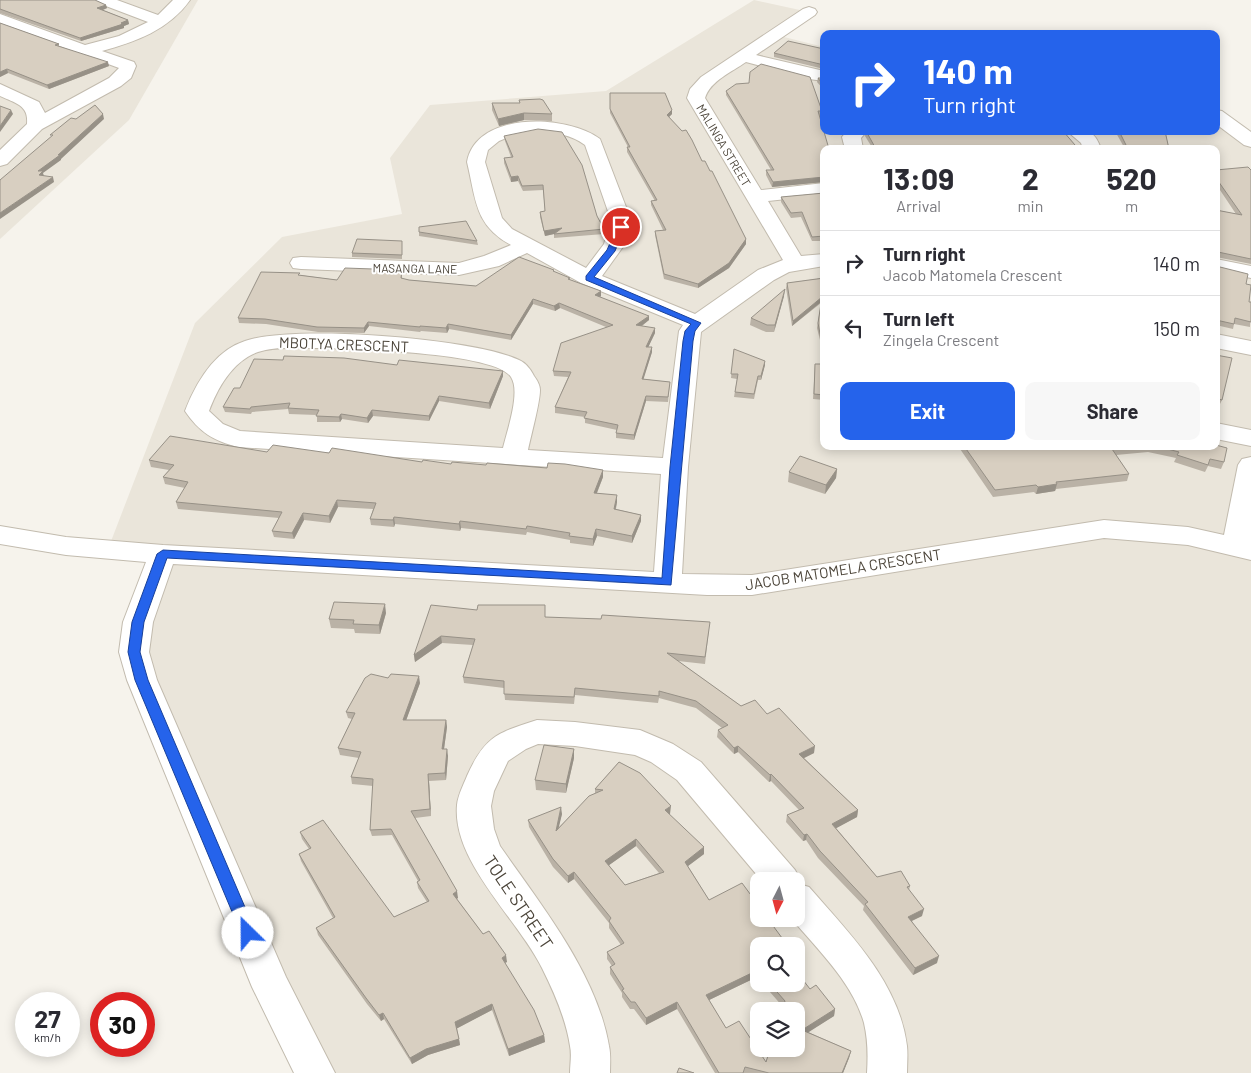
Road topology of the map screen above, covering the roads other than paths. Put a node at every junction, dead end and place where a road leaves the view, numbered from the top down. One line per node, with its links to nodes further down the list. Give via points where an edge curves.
1 (103, 0): 5 (street)
2 (182, 0): 5 (street)
3 (809, 12): 8 (street, MALINGA STREET)
4 (0, 19): 7 (street)
5 (160, 21): 6 (street)
6 (134, 37): 7 (street); 9 (street, via 127,50)
7 (82, 50): 9 (street)
8 (745, 57): 10 (street); 19 (street, MALINGA STREET, via 707,81 696,98)
9 (125, 64): 13 (street, via 127,71 114,82)
10 (820, 75)
11 (0, 89): 13 (street, via 33,106 37,114)
12 (1220, 118): 15 (street)
13 (36, 125): 17 (street)
14 (1082, 135): 16 (street)
15 (1251, 142)
16 (1091, 145)
17 (0, 160)
18 (820, 189): 19 (street)
19 (755, 196): 23 (street, MALINGA STREET)
20 (526, 246): 22 (street, MASANGA LANE, via 459,269); 26 (street); 26 (street, via 492,220 476,162 480,148 493,137 521,129 558,128 588,136 621,220 611,251)
21 (820, 260): 23 (street)
22 (301, 263)
23 (796, 263): 27 (street, via 766,275)
24 (1220, 266): 25 (street)
25 (1251, 272)
26 (589, 278): 27 (street)
27 (697, 323): 34 (street, via 690,331 688,341)
28 (1220, 342): 29 (street)
29 (1251, 348)
30 (1220, 431): 31 (street)
31 (1251, 438)
32 (514, 456): 32 (street, MBOTYA CRESCENT, via 528,390 526,381 512,365 502,361 438,350 341,342 267,342 238,354 218,370 203,395 198,411 204,422 219,433 238,439); 34 (street, MBOTYA CRESCENT)
33 (1251, 464): 36 (street)
34 (675, 467): 38 (street)
35 (0, 535): 37 (street, JACOB MATOMELA CRESCENT, via 66,546)
36 (1244, 548): 38 (street, JACOB MATOMELA CRESCENT, via 1188,536 1104,529 752,585 707,586)
37 (163, 554): 38 (street, JACOB MATOMELA CRESCENT); 41 (street, via 138,622 134,652 142,680 271,987)
38 (667, 582)
39 (775, 872): 42 (street, TOLE STREET, via 690,771 647,746 613,738 537,732 515,740 497,752 477,791 474,806 477,829 484,852 555,955 580,1010 590,1047)
40 (805, 909): 43 (street, via 868,987 883,1018 889,1058)
41 (315, 1073)
42 (590, 1073)
43 (886, 1073)

